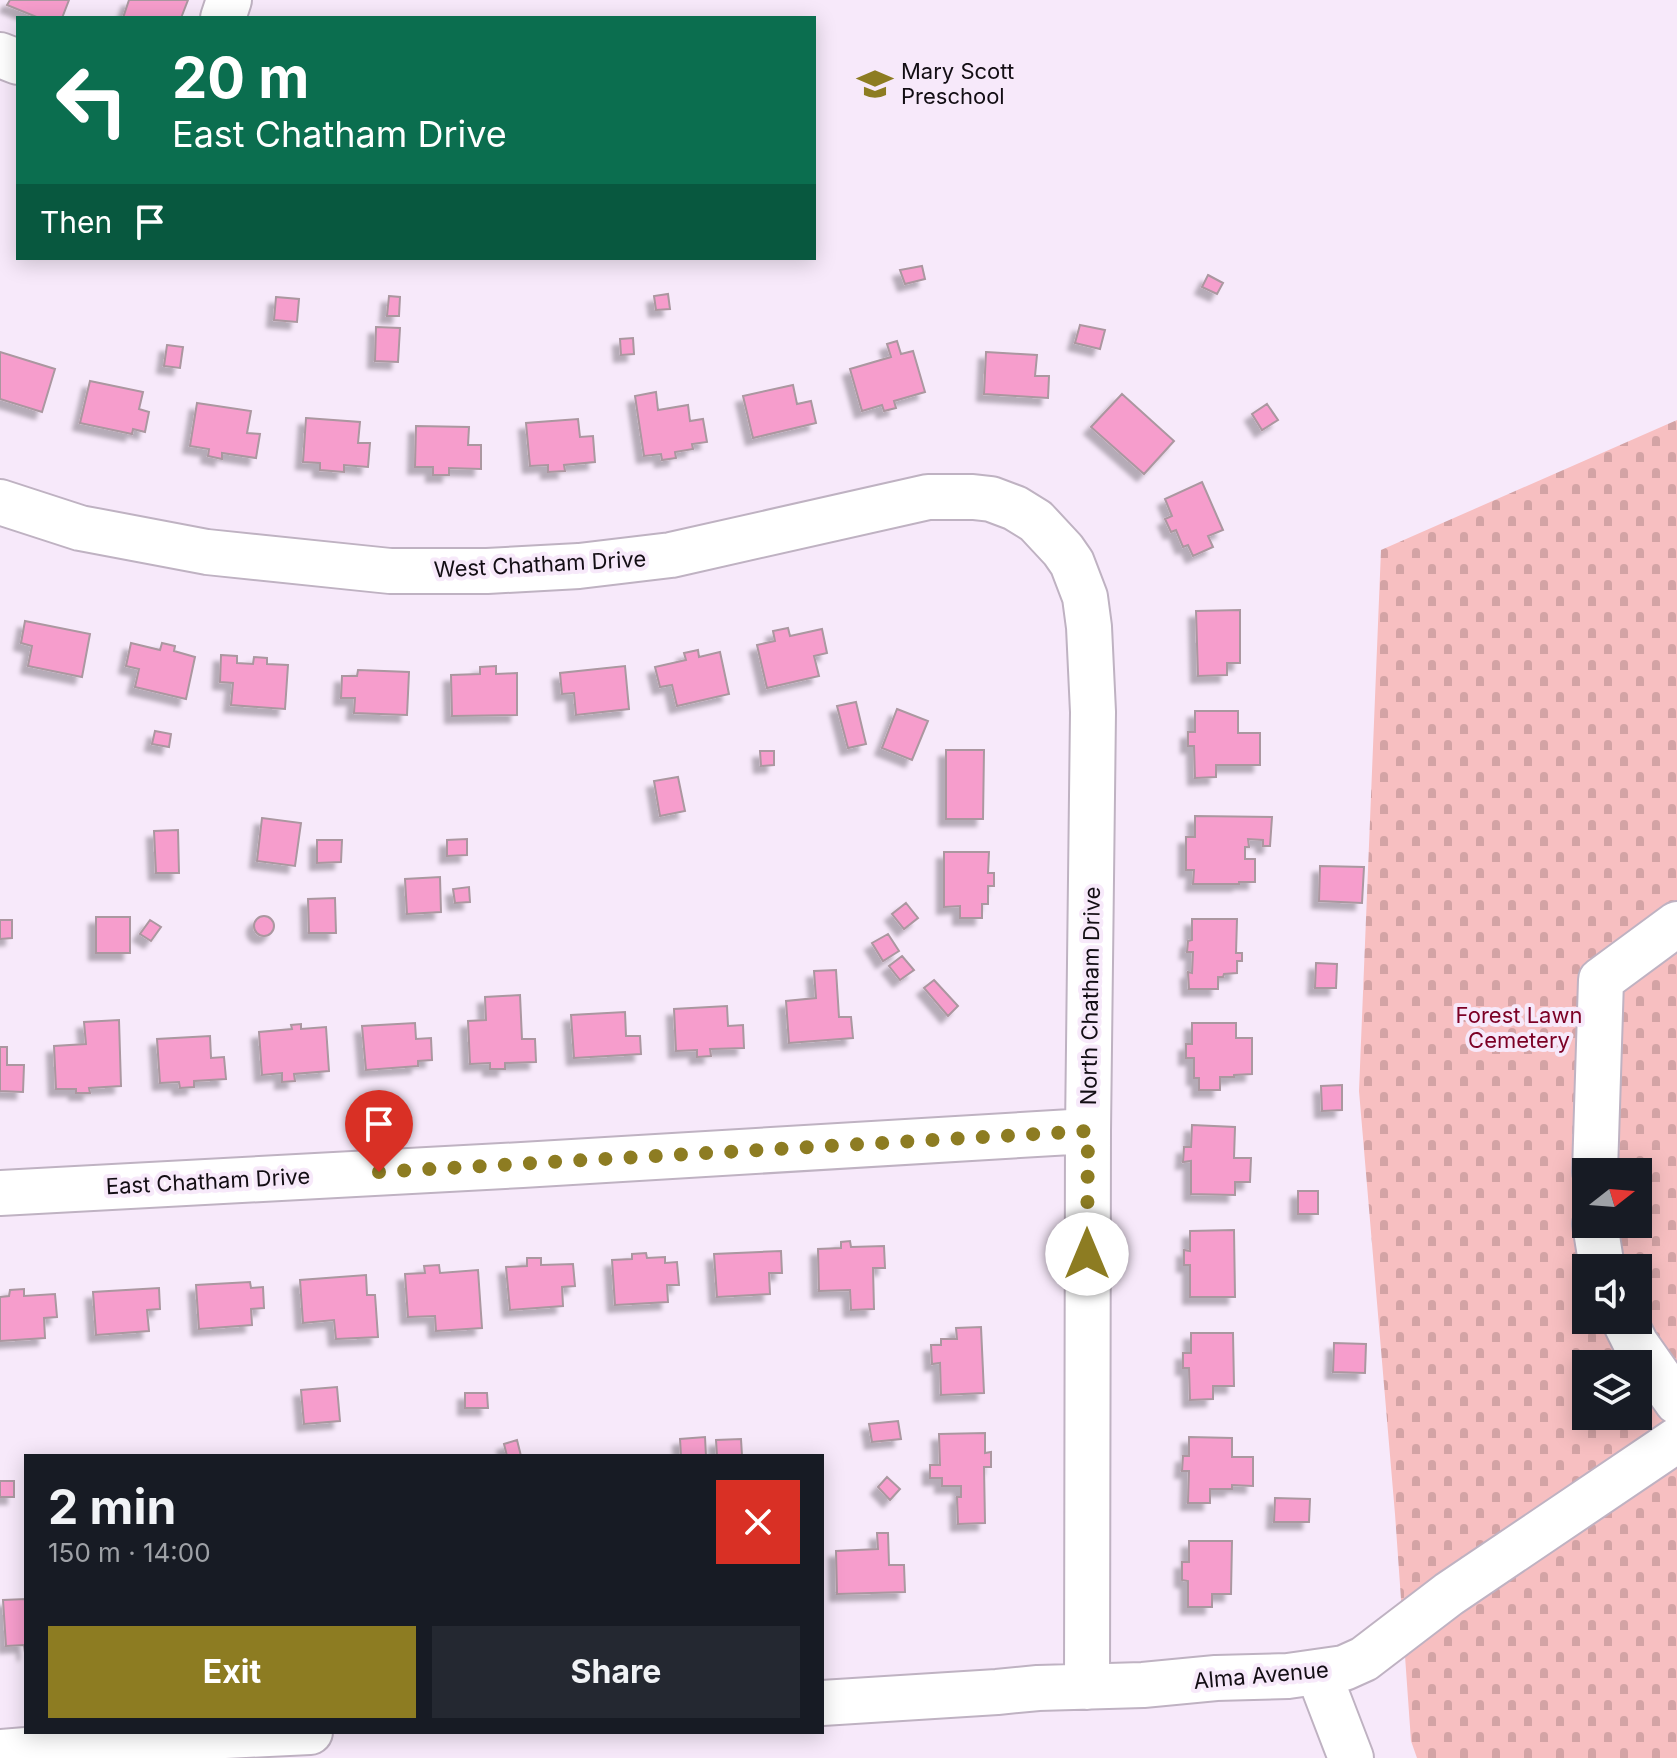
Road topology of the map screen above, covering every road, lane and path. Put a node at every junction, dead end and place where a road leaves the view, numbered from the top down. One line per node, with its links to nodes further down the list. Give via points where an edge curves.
1 (0, 502): 2 (street, West Chatham Drive, via 80,528 207,552 390,571 548,568 671,555 928,497 991,499 1015,508 1036,521)
2 (1063, 550): 4 (street, North Chatham Drive, via 1085,597 1093,698)
3 (1677, 924): 5 (street, via 1601,980)
4 (1088, 1131): 6 (street, East Chatham Drive); 11 (street, North Chatham Drive)
5 (1595, 1158)
6 (0, 1193)
7 (1631, 1334): 8 (street)
8 (1677, 1402)
9 (1677, 1440): 10 (street, Alma Avenue, via 1449,1594 1364,1659)
10 (1318, 1672): 11 (street, Alma Avenue); 15 (street)
11 (1087, 1687): 12 (street, Alma Avenue)
12 (824, 1703)
13 (267, 1734): 14 (street)
14 (0, 1752)
15 (1351, 1758)

